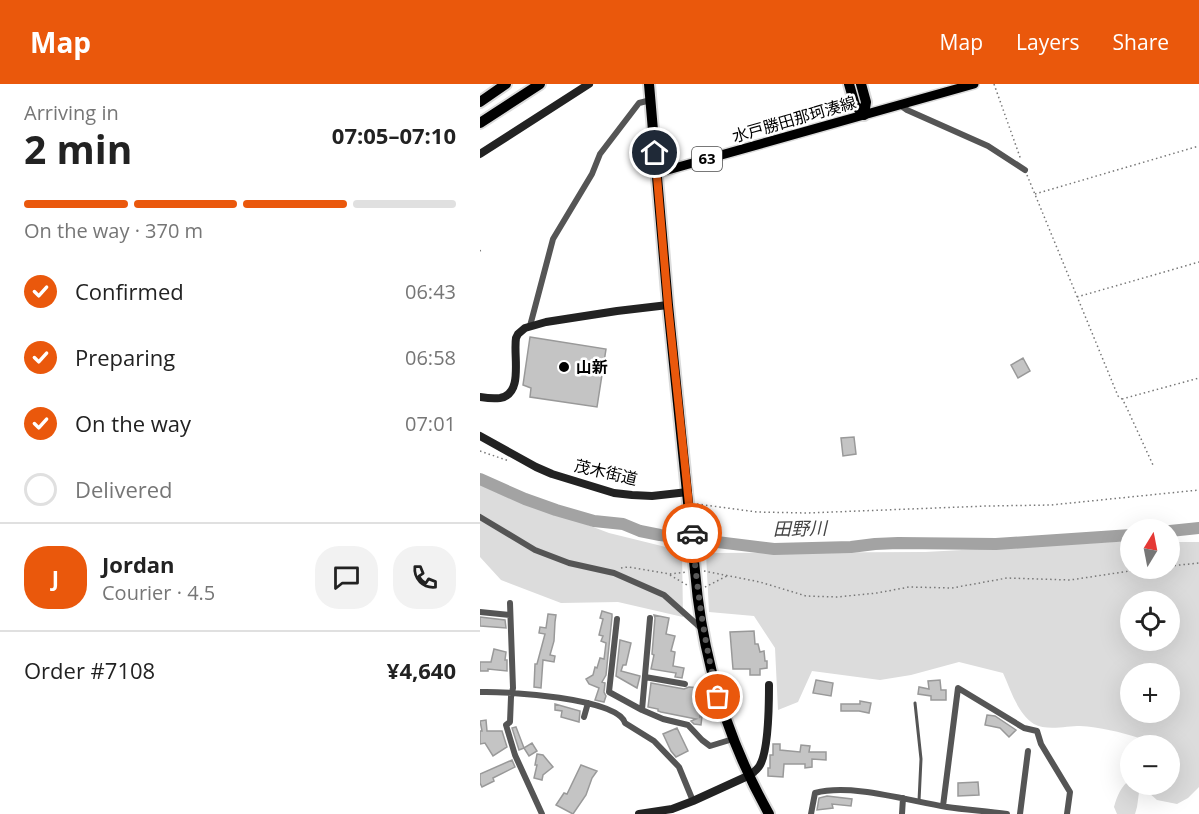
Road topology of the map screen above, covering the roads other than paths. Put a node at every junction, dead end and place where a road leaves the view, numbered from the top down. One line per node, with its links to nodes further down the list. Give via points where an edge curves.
1 (494, 84): 10 (highway)
2 (506, 84): 12 (highway)
3 (527, 84): 15 (highway)
4 (540, 84): 16 (highway)
5 (589, 84): 17 (street)
6 (649, 84): 11 (highway)
7 (849, 84): 14 (highway, via 855,105)
8 (861, 84): 14 (highway, via 866,102)
9 (974, 84): 13 (main road, 水戸勝田那珂湊線 / 63)
10 (480, 94)
11 (651, 100): 19 (highway); 21 (street, via 639,103 600,154 553,239)
12 (480, 102)
13 (900, 105): 14 (main road, 水戸勝田那珂湊線 / 63); 18 (street, via 988,146)
14 (864, 115): 19 (main road, 水戸勝田那珂湊線 / 63)
15 (480, 117)
16 (480, 123)
17 (480, 154)
18 (1025, 170)
19 (657, 174): 20 (highway)
20 (668, 305): 21 (street); 24 (highway)
21 (530, 326): 22 (street, via 516,338 514,388 500,398)
22 (480, 397)
23 (480, 436): 24 (street, 茂木街道, via 544,471 614,493)
24 (689, 502): 31 (highway, bridge)
25 (480, 517): 31 (street, via 535,550 614,573 664,595)
26 (510, 603): 28 (street)
27 (480, 612): 28 (street)
28 (510, 615): 36 (street)
29 (650, 618): 32 (street)
30 (616, 619): 39 (street, via 609,692)
31 (703, 630): 41 (highway, via 718,697)
32 (645, 677): 33 (street); 39 (street)
33 (685, 684)
34 (770, 685): 43 (street, via 762,759)
35 (480, 692): 36 (street)
36 (512, 693): 37 (street); 50 (street, via 510,723 506,725)
37 (588, 703): 40 (street); 45 (street, via 616,712 625,723 654,741 679,767)
38 (915, 703): 46 (lane, via 921,759)
39 (642, 710): 41 (street, via 688,725 710,746)
40 (584, 717)
41 (733, 739): 43 (highway)
42 (1029, 751): 56 (street)
43 (750, 775): 45 (street); 52 (highway)
44 (903, 798): 46 (street); 53 (street, via 826,790 815,793); 54 (street)
45 (693, 801): 48 (street)
46 (919, 801): 47 (street)
47 (943, 806): 49 (street); 57 (street, via 958,688 1024,728 1037,731 1070,792)
48 (679, 810): 51 (street)
49 (982, 812): 55 (street)
50 (542, 814)
51 (639, 814)
52 (769, 814)
53 (811, 814)
54 (902, 814)
55 (1006, 814)
56 (1020, 814)
57 (1067, 814)

